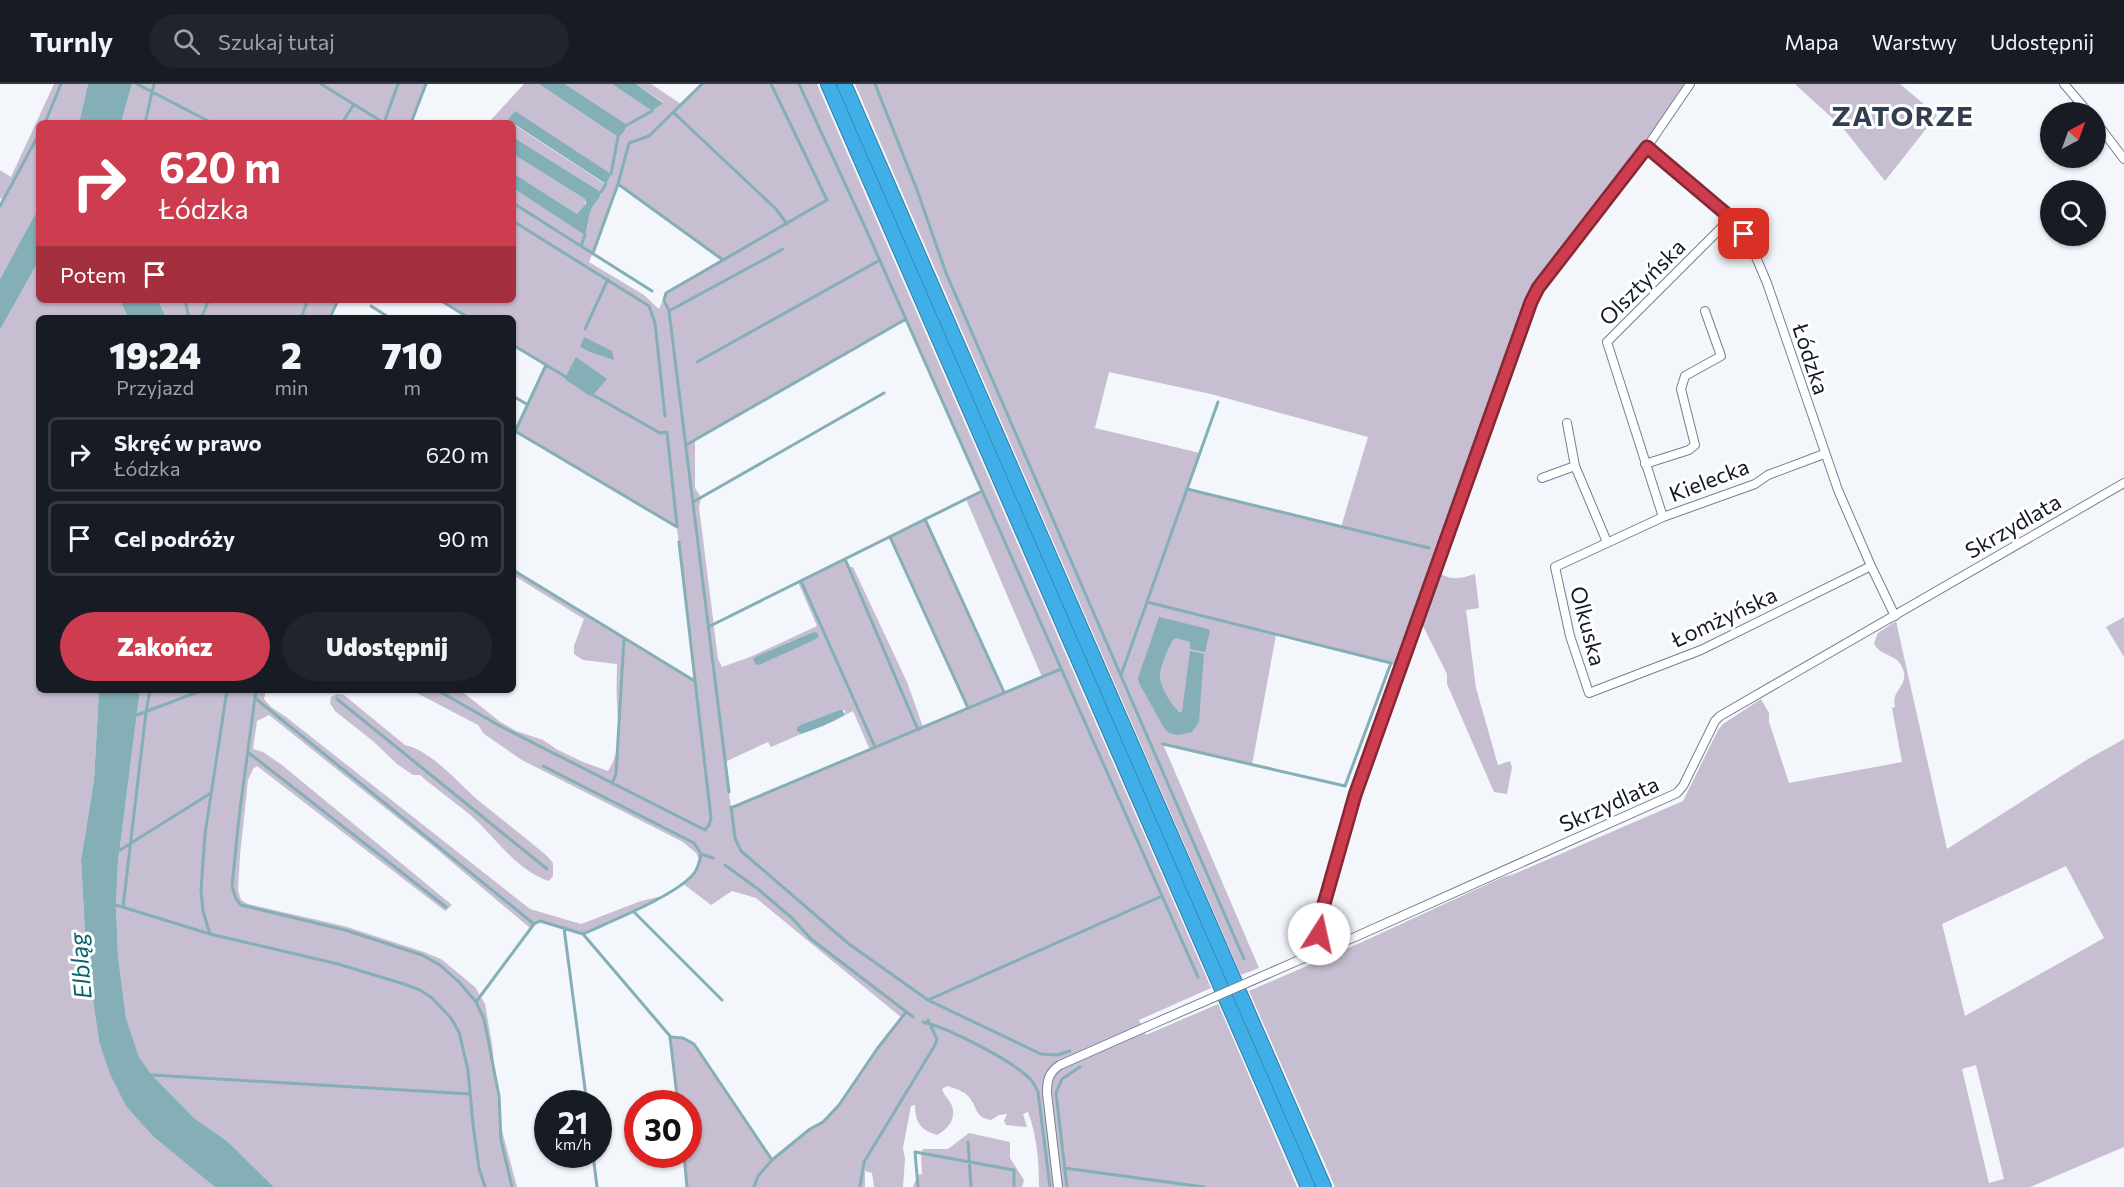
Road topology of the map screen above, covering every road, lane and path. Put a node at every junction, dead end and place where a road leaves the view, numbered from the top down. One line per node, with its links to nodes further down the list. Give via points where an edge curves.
1 (828, 84): 25 (highway)
2 (844, 84): 26 (highway)
3 (1690, 84): 7 (street)
4 (2064, 84): 5 (street)
5 (2079, 102)
6 (2106, 135): 8 (street)
7 (1647, 147): 9 (street, Łódzka); 23 (street, via 1552,268 1531,302 1355,795 1319,923)
8 (2124, 159)
9 (1731, 218): 12 (street, Łódzka, via 1750,243 1767,283); 13 (street, Olsztyńska, via 1607,342)
10 (1705, 311): 13 (street, via 1721,356 1685,376 1681,388 1695,444 1689,450)
11 (1567, 423): 14 (street)
12 (1824, 454): 17 (street, Kielecka); 19 (street, Łódzka)
13 (1645, 464): 17 (street, Olsztyńska)
14 (1575, 466): 15 (street); 18 (street)
15 (1542, 478)
16 (2124, 483): 21 (street, Skrzydlata)
17 (1663, 518): 18 (street, Kielecka)
18 (1607, 542): 20 (street, Kielecka)
19 (1870, 566): 21 (street, Łódzka); 22 (street, Łomżyńska, via 1701,650)
20 (1555, 567): 22 (street, Olkuska, via 1570,636)
21 (1895, 616): 23 (street, Skrzydlata, via 1720,716 1677,793)
22 (1589, 693)
23 (1326, 948): 24 (street, Skrzydlata, bridge, via 1051,1072 1047,1093)
24 (1058, 1187)
25 (1308, 1187)
26 (1324, 1187)

